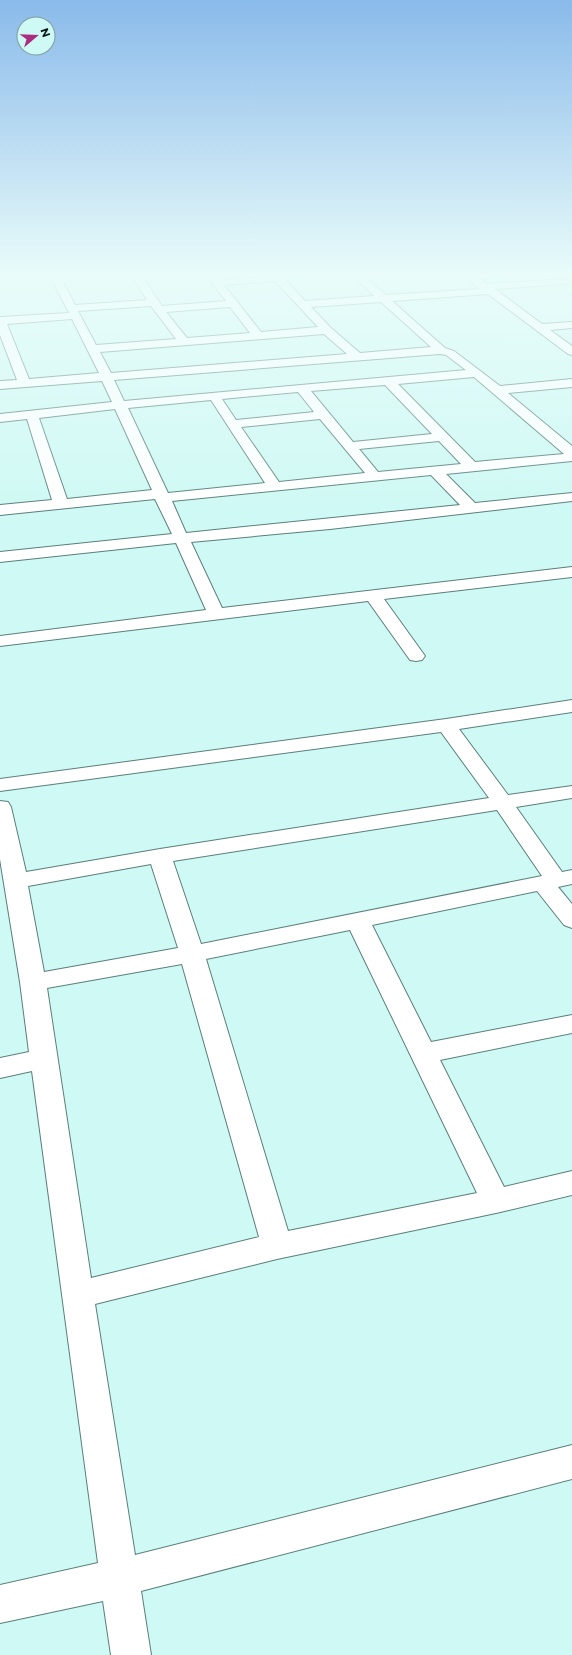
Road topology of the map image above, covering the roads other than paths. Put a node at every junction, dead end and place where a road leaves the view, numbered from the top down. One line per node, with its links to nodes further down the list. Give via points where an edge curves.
1 (8, 353): 12 (street)
2 (94, 353): 9 (street)
3 (353, 353): 6 (street)
4 (395, 353): 6 (street)
5 (450, 353): 8 (street)
6 (356, 356): 7 (street)
7 (223, 367): 9 (street); 16 (street)
8 (477, 373): 10 (street); 15 (street)
9 (107, 377): 12 (street); 18 (street)
10 (388, 382): 14 (street); 23 (street)
11 (572, 383): 15 (street)
12 (24, 384): 13 (street)
13 (0, 385)
14 (302, 389): 16 (street); 20 (street)
15 (497, 390): 25 (street)
16 (245, 394): 17 (street)
17 (214, 396): 18 (street); 22 (street)
18 (119, 406): 19 (street); 31 (street)
19 (32, 415): 21 (street); 33 (street)
20 (324, 415): 22 (street); 24 (street)
21 (0, 418)
22 (232, 424): 30 (street)
23 (442, 437): 24 (street); 27 (street)
24 (349, 446): 29 (street)
25 (572, 453)
26 (572, 457): 27 (street)
27 (472, 467): 28 (street)
28 (435, 471): 29 (street); 34 (street)
29 (375, 476): 30 (street)
30 (274, 486): 31 (street)
31 (161, 496): 33 (street); 36 (street)
32 (572, 497): 34 (street)
33 (62, 504): 35 (street)
34 (471, 508): 36 (street)
35 (0, 510)
36 (181, 538): 37 (street); 40 (street)
37 (0, 557)
38 (572, 572): 39 (street)
39 (373, 596): 40 (street); 42 (street)
40 (216, 614): 41 (street)
41 (0, 641)
42 (416, 656)
43 (572, 706): 44 (street)
44 (446, 725): 45 (street); 47 (street)
45 (0, 785)
46 (572, 792): 47 (street)
47 (502, 802): 49 (street); 50 (street)
48 (0, 807): 51 (street)
49 (160, 856): 51 (street); 54 (street)
50 (557, 880): 52 (street); 53 (street)
51 (16, 881): 55 (street)
52 (572, 920)
53 (358, 921): 54 (street); 57 (street)
54 (192, 954): 55 (street); 62 (street)
55 (33, 982): 58 (street)
56 (572, 1024): 57 (street)
57 (424, 1053): 61 (street)
58 (43, 1059): 59 (street); 63 (street)
59 (0, 1068)
60 (572, 1183): 61 (street)
61 (496, 1201): 62 (street)
62 (276, 1246): 63 (street)
63 (77, 1296): 65 (street)
64 (572, 1462): 65 (street)
65 (119, 1578): 66 (street); 67 (street)
66 (0, 1604)
67 (131, 1655)

